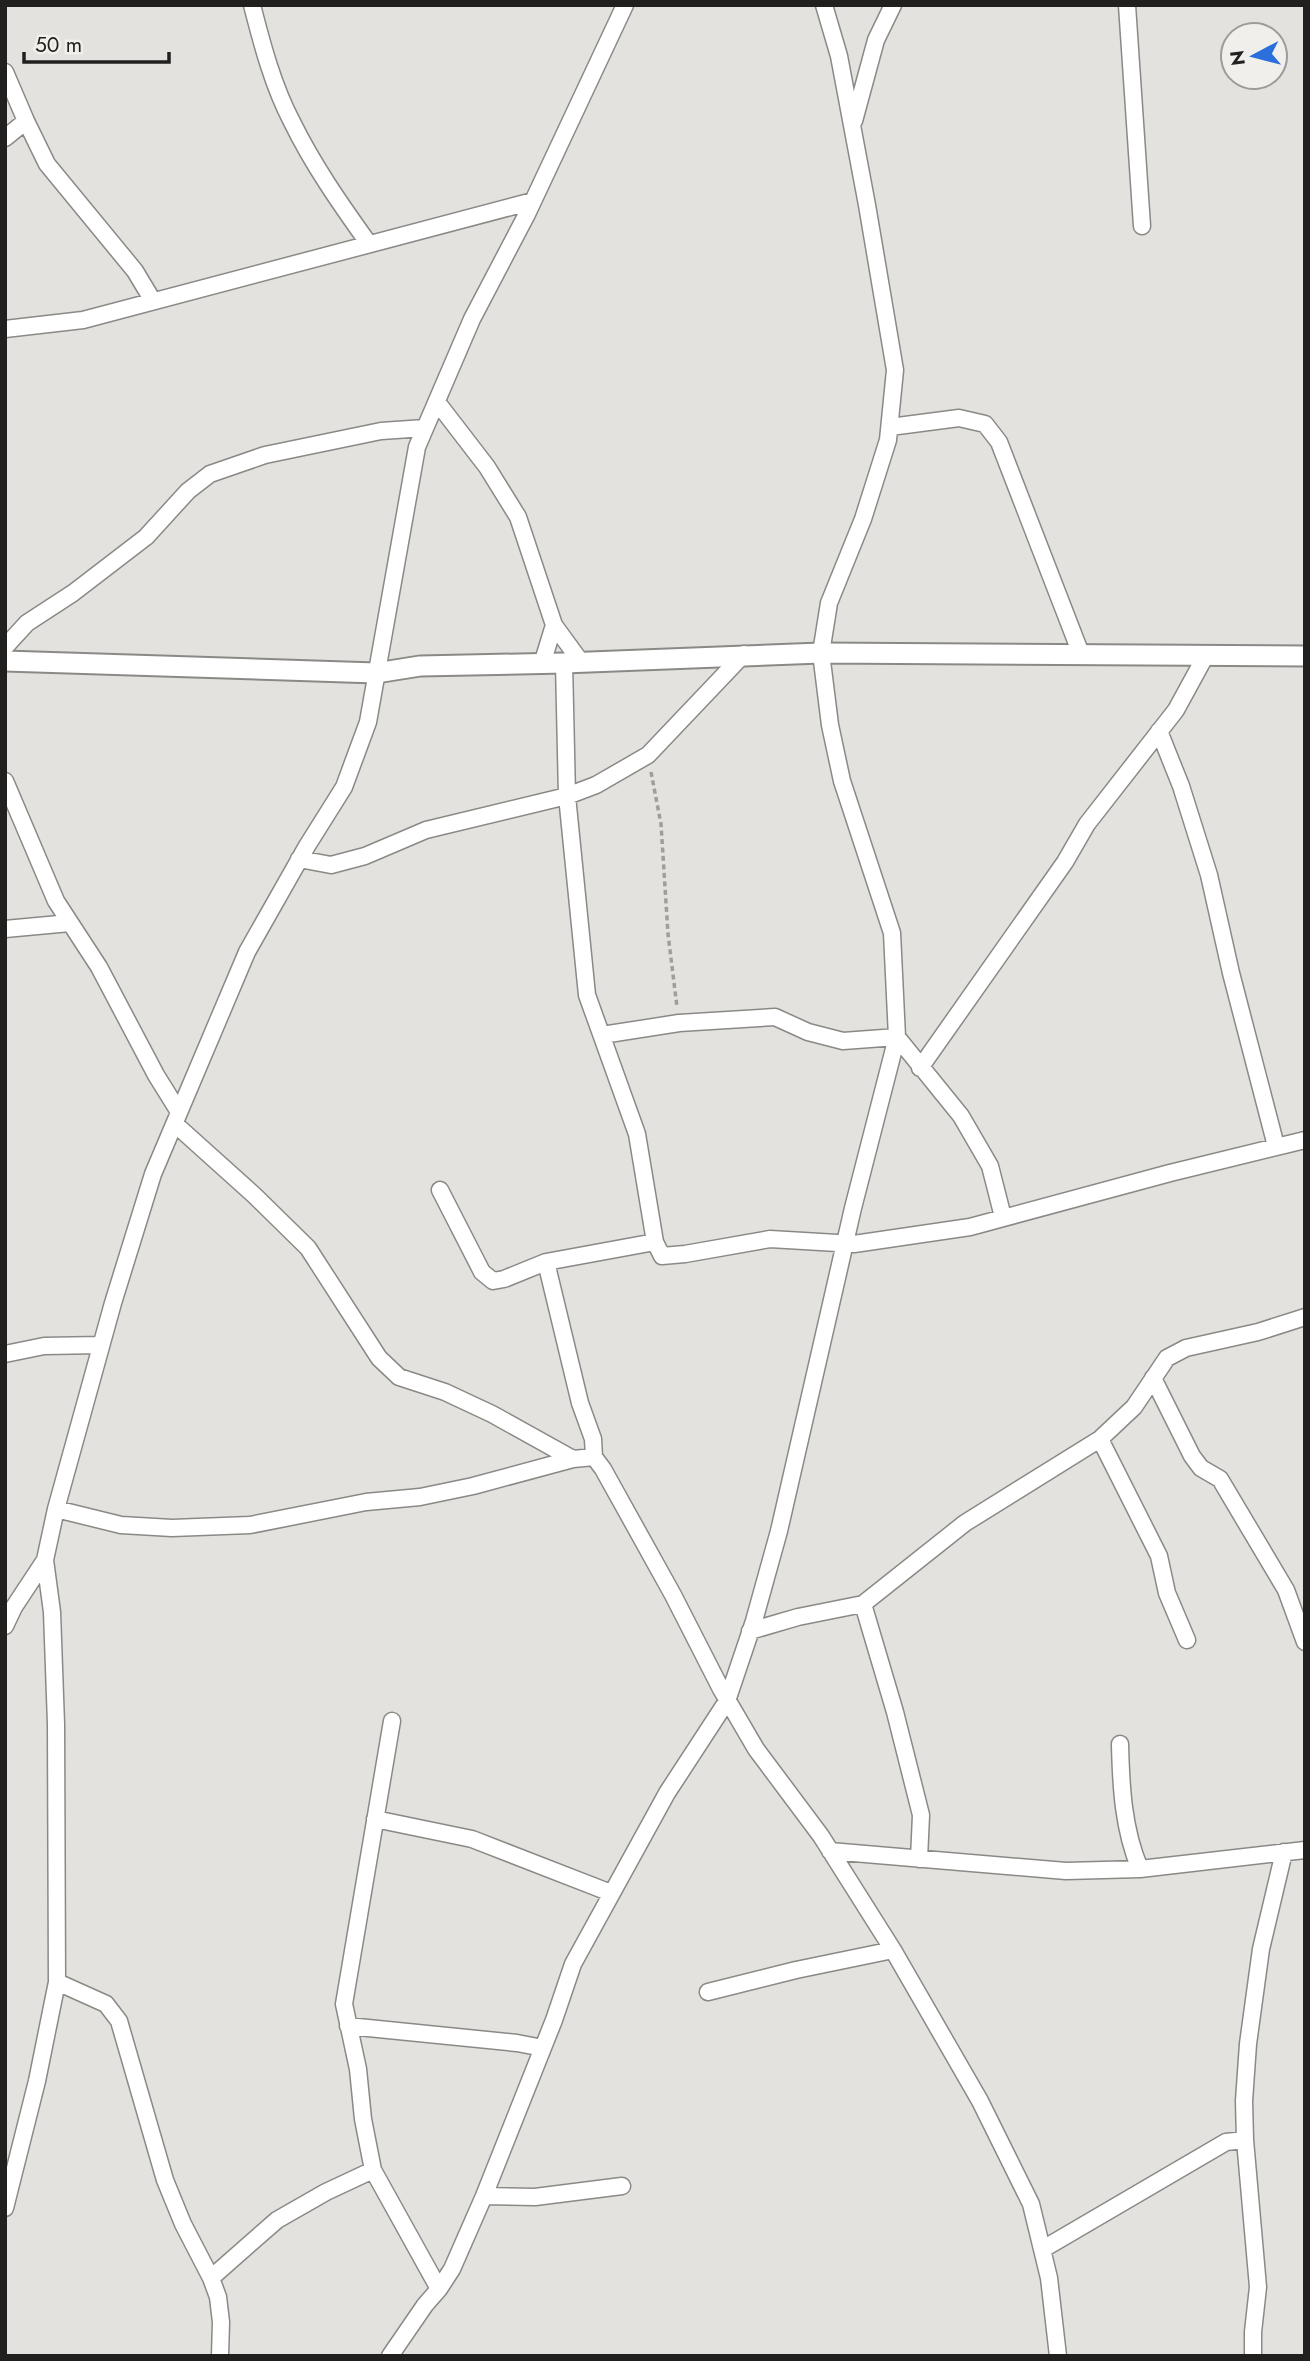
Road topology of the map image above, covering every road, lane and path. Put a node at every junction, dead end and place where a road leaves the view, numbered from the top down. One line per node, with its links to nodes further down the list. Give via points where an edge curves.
1 (252, 5): 12 (street, via 262,46 291,120 327,185)
2 (625, 5): 10 (street)
3 (824, 5): 8 (street)
4 (893, 5): 8 (street, via 876,40)
5 (1127, 5): 11 (street)
6 (5, 72): 7 (street)
7 (26, 121): 9 (street); 13 (street, via 47,164 135,271)
8 (852, 126): 16 (street, via 895,370)
9 (5, 138)
10 (533, 201): 12 (street); 15 (street, via 472,319)
11 (1142, 226)
12 (369, 244): 13 (street)
13 (153, 301): 14 (street, via 83,320)
14 (5, 329)
15 (437, 402): 17 (street); 18 (street, via 518,517)
16 (890, 426): 20 (street, via 863,519 829,603); 22 (street, via 959,418 985,424 999,442)
17 (425, 428): 19 (street, via 381,431 278,452 210,474 146,537 27,623); 28 (street)
18 (554, 625): 26 (street); 27 (street)
19 (5, 647)
20 (821, 653): 21 (street); 22 (street); 38 (street, via 842,781 892,933)
21 (744, 654): 27 (street); 30 (street)
22 (1081, 654): 23 (street)
23 (1206, 655): 24 (street); 29 (street)
24 (1305, 656)
25 (5, 661): 28 (street)
26 (542, 663): 27 (street); 28 (street, via 420,666)
27 (573, 663): 32 (street)
28 (376, 673): 33 (street, via 368,722 344,787)
29 (1159, 731): 39 (street, via 1087,824); 42 (street, via 1209,876)
30 (648, 755): 32 (street, via 596,785); 36 (path, via 661,824)
31 (5, 780): 34 (street, via 56,901)
32 (566, 796): 33 (street, via 426,830 331,865); 37 (street, via 587,995)
33 (299, 859): 40 (street, via 247,952)
34 (70, 923): 35 (street); 40 (street, via 99,967)
35 (5, 929)
36 (679, 1023): 37 (street); 38 (street, via 775,1017 843,1041)
37 (602, 1035): 45 (street, via 637,1134)
38 (897, 1037): 39 (street); 46 (street)
39 (920, 1068): 44 (street, via 961,1116 990,1166)
40 (177, 1118): 49 (street, via 153,1174); 54 (street, via 308,1248 380,1358 399,1377 445,1392)
41 (1305, 1140): 42 (street)
42 (1276, 1146): 44 (street)
43 (440, 1190): 47 (street, via 482,1272 493,1281)
44 (1003, 1217): 46 (street, via 970,1227)
45 (655, 1242): 46 (street, via 663,1256 770,1238); 47 (street)
46 (845, 1245): 59 (street, via 779,1531)
47 (546, 1262): 53 (street)
48 (1305, 1317): 51 (street, via 1186,1348 1167,1358)
49 (101, 1345): 50 (street, via 44,1346); 55 (street)
50 (5, 1354)
51 (1153, 1378): 52 (street, via 1134,1406); 61 (street, via 1192,1456 1201,1468 1220,1479 1286,1590)
52 (1100, 1439): 57 (street, via 965,1523); 60 (street, via 1159,1556 1167,1593)
53 (594, 1457): 54 (street); 62 (street)
54 (573, 1459): 55 (street, via 420,1497 366,1502 250,1525 121,1525)
55 (56, 1509): 56 (street)
56 (45, 1560): 58 (street); 73 (street, via 52,1612 55,1712)
57 (863, 1604): 59 (street); 69 (street, via 922,1815)
58 (5, 1626)
59 (750, 1631): 62 (street)
60 (1187, 1640)
61 (1305, 1642)
62 (727, 1700): 67 (street, via 756,1749); 71 (street, via 667,1793)
63 (392, 1721): 65 (street)
64 (1120, 1744): 70 (street, via 1122,1796)
65 (375, 1819): 71 (street, via 472,1839); 75 (street, via 344,2004)
66 (1305, 1850): 68 (street)
67 (831, 1851): 69 (street); 72 (street)
68 (1284, 1853): 70 (street); 77 (street, via 1253,2005)
69 (919, 1859): 70 (street, via 1066,1871)
70 (1140, 1869)
71 (611, 1893): 76 (street, via 573,1964)
72 (893, 1950): 74 (street); 82 (street, via 980,2101 1031,2204)
73 (57, 1982): 81 (street); 83 (street, via 106,2004 119,2021 165,2180)
74 (708, 1992)
75 (348, 2026): 76 (street); 78 (street)
76 (543, 2048): 80 (street)
77 (1245, 2140): 82 (street, via 1226,2142); 88 (street, via 1258,2287)
78 (373, 2170): 83 (street, via 277,2220); 84 (street)
79 (622, 2186): 80 (street, via 535,2197)
80 (484, 2196): 84 (street)
81 (5, 2208)
82 (1043, 2249): 87 (street)
83 (211, 2278): 85 (street, via 221,2322)
84 (439, 2289): 86 (street)
85 (220, 2356)
86 (390, 2356)
87 (1058, 2356)
88 (1253, 2356)

